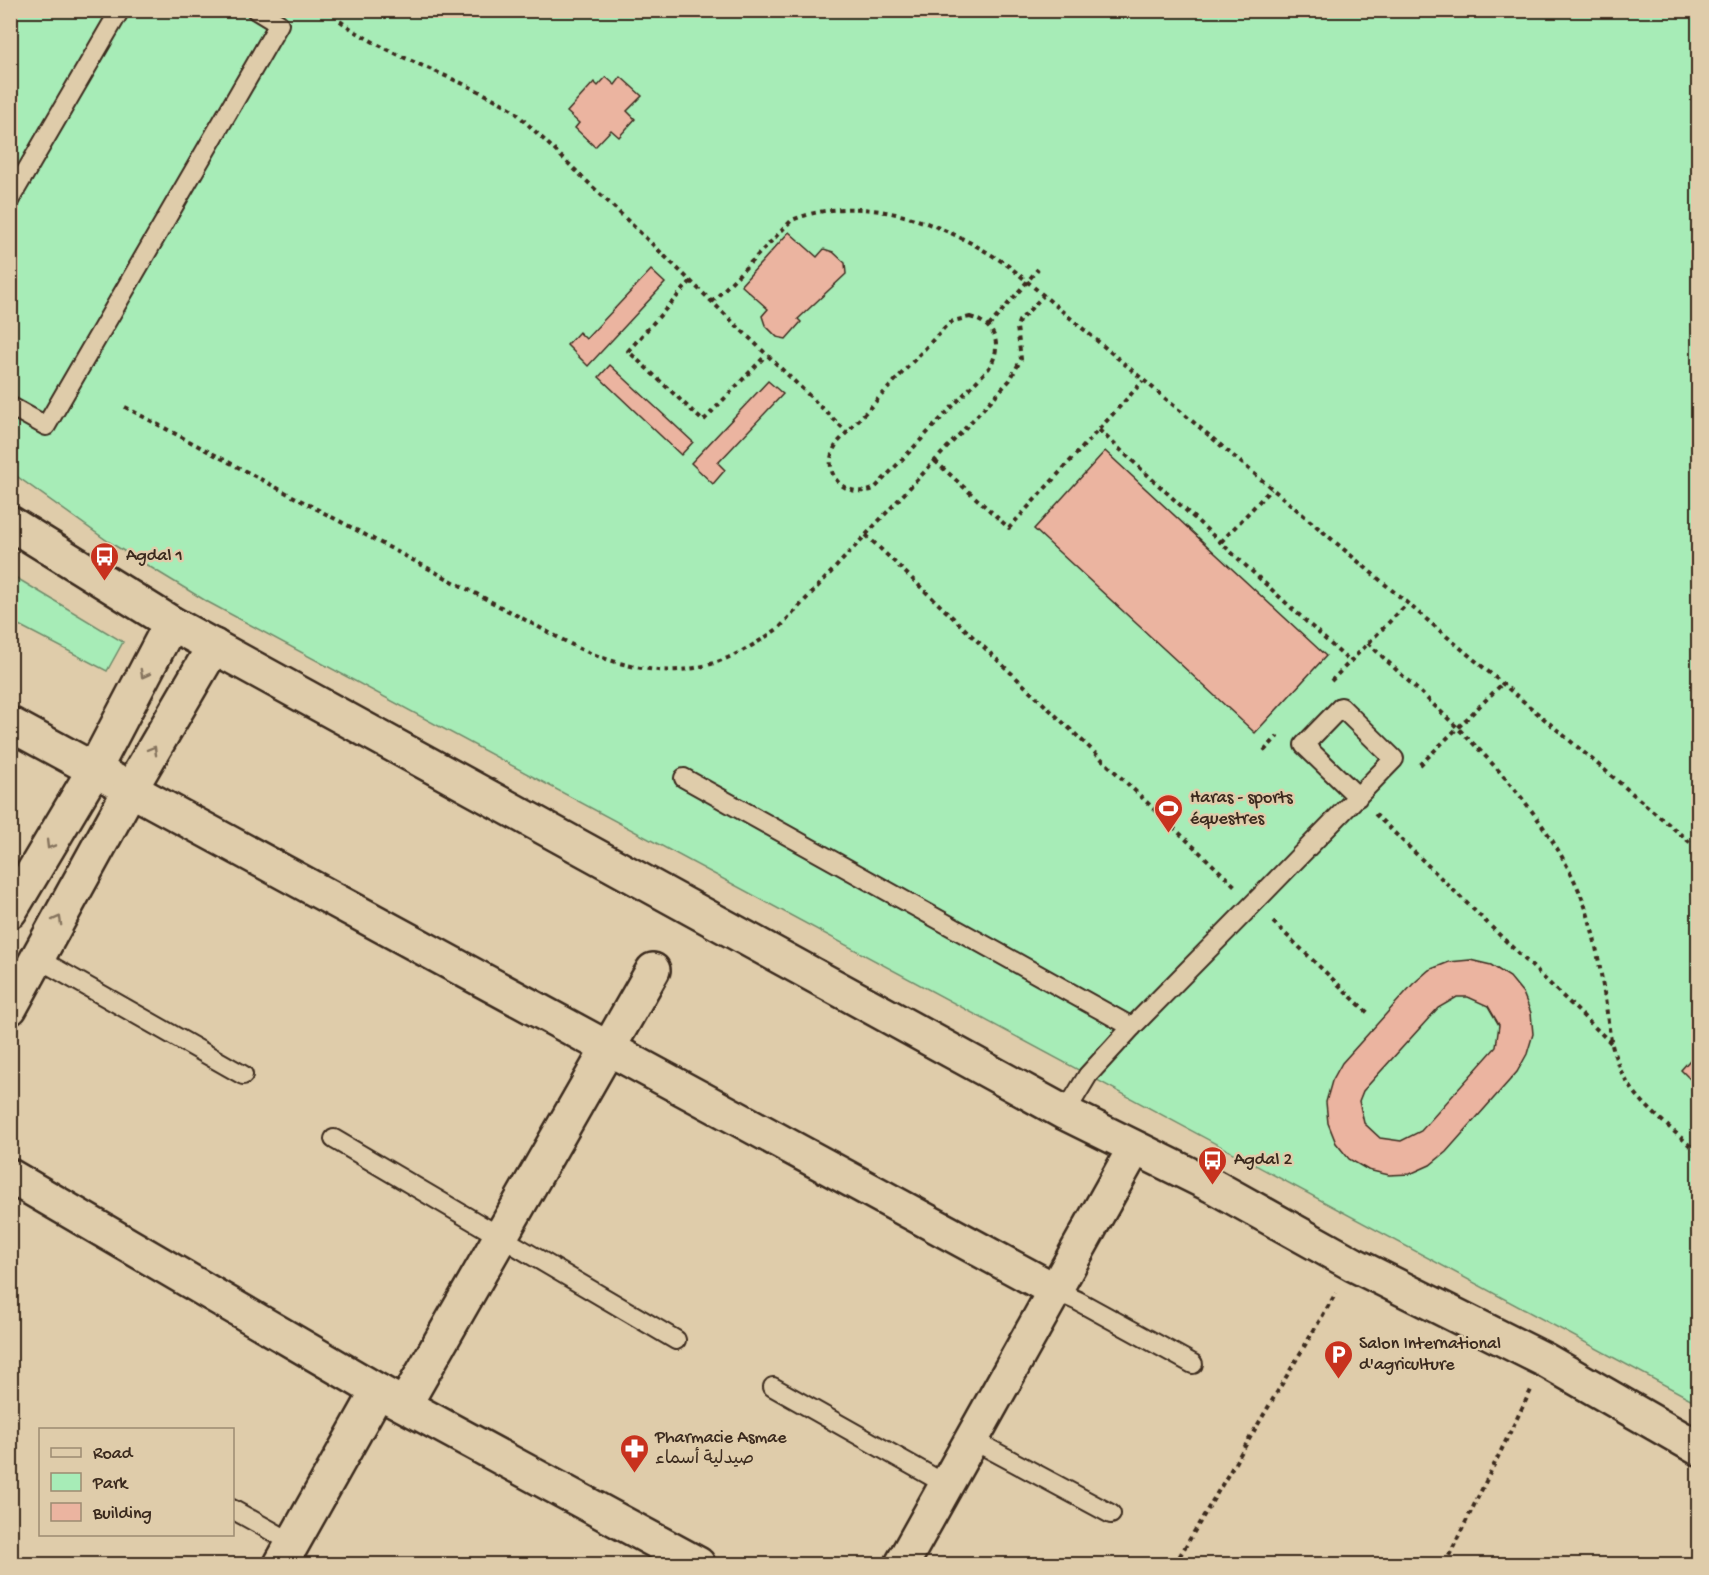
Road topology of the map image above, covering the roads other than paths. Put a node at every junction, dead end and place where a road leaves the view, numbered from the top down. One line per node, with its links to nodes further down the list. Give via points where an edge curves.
1 (120, 10): 3 (lane)
2 (256, 10): 4 (lane, via 279,24 46,426)
3 (10, 199)
4 (10, 406)
5 (10, 523): 6 (street)
6 (171, 623): 7 (street); 9 (street, one-way to 9)
7 (214, 646): 11 (street, one-way to 7); 20 (street)
8 (10, 724): 9 (street)
9 (94, 770): 11 (street); 13 (street, one-way to 13)
10 (684, 778): 17 (lane)
11 (130, 790): 14 (street, one-way to 11); 18 (street)
12 (1358, 797): 12 (lane, via 1304,745 1341,707 1394,759); 17 (lane)
13 (10, 910)
14 (37, 958): 16 (street); 19 (lane)
15 (653, 970): 18 (street)
16 (10, 1008)
17 (1132, 1027): 20 (lane, via 1088,1075)
18 (607, 1050): 24 (street); 25 (street)
19 (243, 1075)
20 (1065, 1113): 22 (street)
21 (334, 1139): 24 (lane)
22 (1134, 1149): 25 (street); 31 (street, via 1214,1186 1353,1264)
23 (10, 1176): 29 (street)
24 (498, 1237): 26 (lane); 29 (street)
25 (1056, 1291): 27 (lane); 30 (street)
26 (676, 1340)
27 (1193, 1364)
28 (773, 1387): 32 (lane)
29 (392, 1398): 35 (street); 36 (street)
30 (971, 1439): 32 (street); 34 (lane)
31 (1695, 1439)
32 (947, 1485): 37 (street)
33 (234, 1511): 35 (lane)
34 (1111, 1514)
35 (287, 1554)
36 (698, 1564)
37 (902, 1564)

